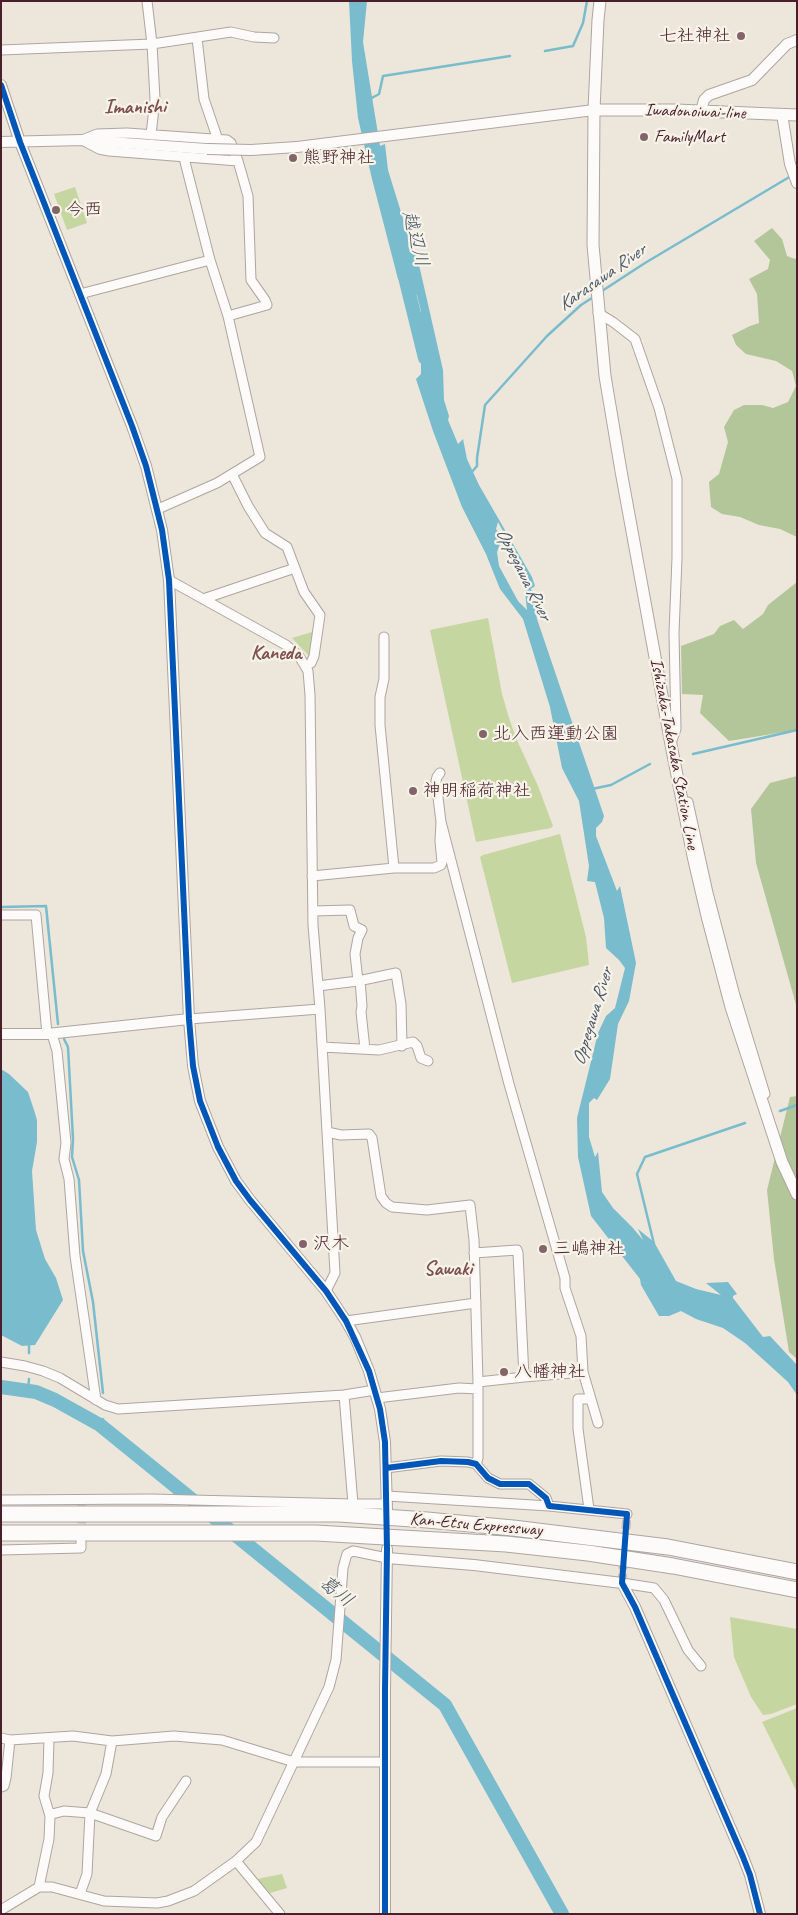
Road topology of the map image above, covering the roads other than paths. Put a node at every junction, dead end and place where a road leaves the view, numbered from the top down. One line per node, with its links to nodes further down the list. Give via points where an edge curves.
1 (146, 1): 6 (street)
2 (600, 1): 9 (main road, Ishizaka-Takasaka Station Line)
3 (197, 38): 4 (street, via 231,32); 6 (street); 15 (street, via 204,98)
4 (274, 38)
5 (797, 40): 10 (street, via 787,44 752,80 709,95)
6 (152, 44): 7 (street); 13 (street, via 155,99)
7 (1, 50)
8 (1, 85): 17 (street)
9 (594, 110): 10 (main road, Iwadonoiwai-line); 14 (street, bridge, via 321,145 251,150 207,150); 23 (main road, Ishizaka-Takasaka Station Line, via 592,223)
10 (700, 111): 11 (main road, Iwadonoiwai-line)
11 (782, 114): 12 (main road, Iwadonoiwai-line); 20 (street, via 790,164)
12 (797, 115)
13 (151, 135): 14 (street, via 97,134); 15 (street)
14 (82, 140): 17 (street); 18 (street, via 109,151)
15 (218, 140): 19 (street, via 231,143)
16 (1, 142): 17 (street)
17 (20, 142): 22 (street)
18 (184, 158): 19 (street); 21 (street)
19 (238, 160): 24 (street, via 248,196 252,280 267,305)
20 (797, 183)
21 (210, 260): 22 (street); 24 (street)
22 (80, 294): 26 (street, via 132,426)
23 (597, 308): 32 (main road, Ishizaka-Takasaka Station Line, via 620,471); 32 (street, via 635,339 659,408 677,480 676,729)
24 (228, 316): 25 (street, via 260,457)
25 (232, 474): 26 (street); 27 (street, via 265,533 287,547)
26 (158, 509): 28 (street)
27 (295, 568): 29 (street); 31 (street, via 304,592 320,615 314,656)
28 (169, 580): 29 (street); 42 (street)
29 (203, 599): 31 (street, via 286,645)
30 (384, 637): 35 (street, via 380,726)
31 (306, 666): 36 (street, via 310,695)
32 (671, 746): 50 (main road, Ishizaka-Takasaka Station Line, via 693,856 728,998 782,1162)
33 (440, 773): 34 (street, via 436,782)
34 (441, 822): 35 (street, via 441,865 434,868); 56 (street, via 509,1084 581,1336)
35 (394, 868): 36 (street)
36 (312, 876): 37 (street)
37 (312, 911): 39 (street, via 350,910 354,926 362,930 355,954); 40 (street)
38 (1, 915): 44 (street, via 36,915)
39 (359, 981): 40 (street); 45 (street, via 396,973); 47 (street)
40 (318, 986): 41 (street)
41 (320, 1009): 42 (street); 46 (street)
42 (189, 1019): 44 (street); 52 (street, via 200,1101 218,1147 250,1200)
43 (1, 1034): 44 (street)
44 (49, 1034): 62 (street, via 57,1051 66,1143 64,1158)
45 (402, 1046): 47 (street); 48 (street, via 414,1042 421,1058)
46 (322, 1047): 47 (street); 49 (street)
47 (365, 1049)
48 (428, 1061)
49 (327, 1132): 51 (street, via 369,1134 381,1196 392,1207 427,1210 470,1205); 52 (street, via 335,1273)
50 (797, 1194)
51 (474, 1253): 53 (street); 57 (street, via 517,1250)
52 (326, 1291): 54 (street)
53 (476, 1303): 54 (street); 58 (street)
54 (346, 1321): 59 (street)
55 (1, 1362): 62 (street, via 43,1371)
56 (583, 1372): 57 (street); 61 (street)
57 (524, 1377): 58 (street)
58 (478, 1385): 59 (street); 64 (street)
59 (376, 1394): 60 (street); 65 (street)
60 (344, 1395): 62 (street, via 118,1409); 68 (street)
61 (590, 1399): 63 (street); 70 (street, via 578,1399 578,1429)
62 (96, 1400)
63 (598, 1423)
64 (476, 1464): 65 (street, via 441,1461); 69 (street, via 488,1478 500,1484 529,1484 546,1498)
65 (386, 1468): 67 (street)
66 (1, 1500): 68 (street, via 161,1499)
67 (387, 1503): 68 (street); 69 (street)
68 (354, 1504)
69 (549, 1506): 70 (street)
70 (589, 1510): 72 (street)
71 (1, 1514): 77 (highway, Kan-Etsu Expressway, via 339,1514 427,1520 668,1547)
72 (627, 1514)
73 (1, 1533): 79 (highway, Kan-Etsu Expressway, via 316,1533 506,1544 673,1566)
74 (81, 1542): 75 (street, via 81,1548)
75 (1, 1550)
76 (387, 1554): 78 (street); 84 (street, via 353,1551 347,1554 335,1665 329,1687); 85 (street)
77 (797, 1572)
78 (622, 1583): 80 (street, via 654,1588 664,1600 688,1650); 96 (street, via 743,1857)
79 (797, 1590)
80 (701, 1666)
81 (48, 1738): 82 (street); 83 (street, via 73,1736); 89 (street, via 44,1796)
82 (6, 1739): 87 (street, via 6,1778)
83 (112, 1741): 84 (street, via 174,1736 222,1740); 88 (street, via 106,1774)
84 (294, 1762): 85 (street); 90 (street, via 256,1842)
85 (386, 1762): 95 (street)
86 (186, 1781): 88 (street, via 162,1817 156,1836)
87 (1, 1787)
88 (90, 1813): 89 (street, via 64,1811); 92 (street, via 87,1874)
89 (50, 1816): 91 (street, via 49,1839)
90 (236, 1861): 92 (street, via 194,1890 168,1902 104,1901); 94 (street)
91 (39, 1887): 92 (street); 93 (street)
92 (80, 1894)
93 (1, 1910)
94 (280, 1914)
95 (385, 1914)
96 (760, 1914)

